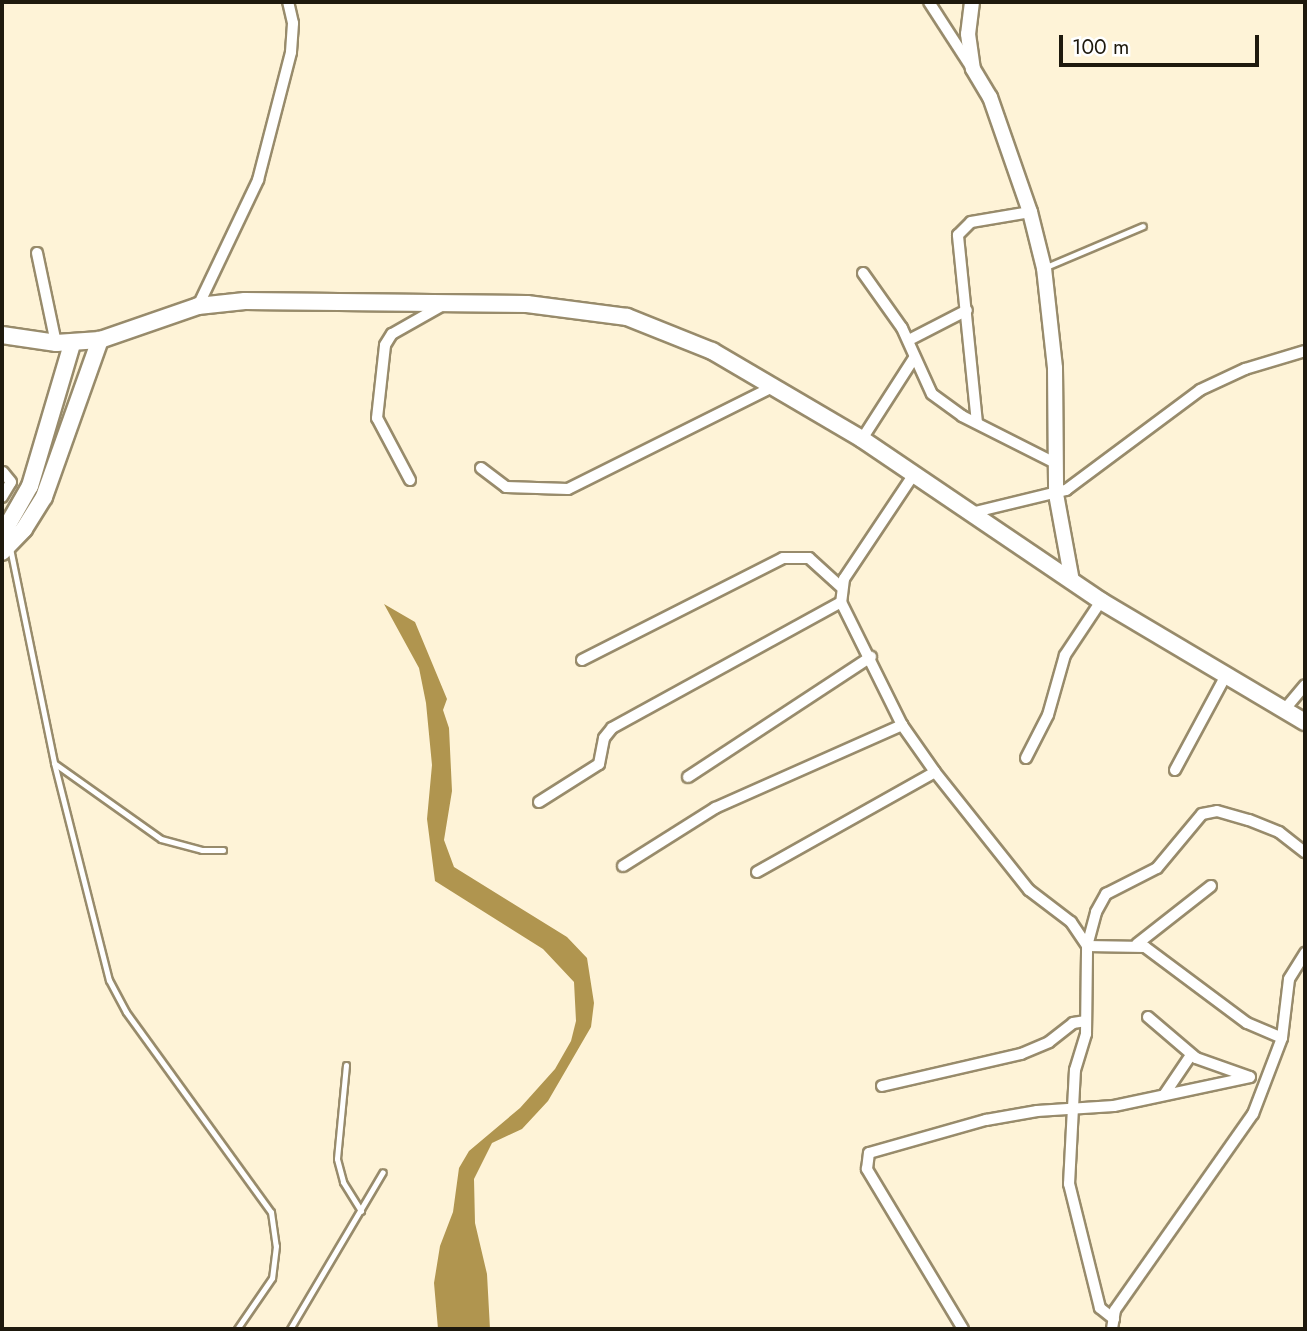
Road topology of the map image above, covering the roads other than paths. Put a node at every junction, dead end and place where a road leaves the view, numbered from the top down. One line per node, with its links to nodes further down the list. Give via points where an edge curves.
1 (288, 2): 11 (street, via 293,23 291,52 258,180)
2 (929, 2): 4 (street)
3 (972, 2): 4 (street, via 968,34)
4 (973, 69): 5 (street, via 990,97)
5 (1030, 212): 8 (street); 12 (street, via 971,222 960,230)
6 (1143, 226): 8 (lane)
7 (37, 253): 16 (street)
8 (1044, 268): 22 (street, via 1055,368)
9 (863, 273): 15 (street)
10 (445, 304): 11 (main road, via 302,300); 19 (main road, via 564,306 627,317 712,351); 26 (street, via 392,334 385,345 377,418)
11 (198, 306): 14 (main road)
12 (967, 310): 15 (street); 20 (street)
13 (2, 335): 16 (main road)
14 (100, 340): 16 (main road); 30 (main road, via 44,497)
15 (909, 340): 18 (street)
16 (64, 343): 30 (main road, via 30,486)
17 (1305, 352): 27 (street, via 1245,369 1200,390 1081,482)
18 (914, 358): 20 (street, via 932,394); 21 (street)
19 (773, 387): 21 (main road); 23 (street, via 568,489 506,487)
20 (977, 423): 22 (street)
21 (862, 439): 25 (main road)
22 (1055, 463): 27 (street)
23 (481, 468)
24 (3, 472): 28 (street, via 11,482)
25 (914, 474): 29 (main road); 32 (street)
26 (410, 480)
27 (1056, 494): 29 (street); 31 (street)
28 (2, 497)
29 (975, 512): 31 (main road)
30 (4, 540): 43 (lane)
31 (1072, 581): 33 (main road)
32 (841, 587): 34 (street); 36 (street, via 809,558 783,558)
33 (1101, 601): 37 (main road); 42 (street, via 1065,655 1048,715)
34 (841, 602): 35 (street); 47 (street, via 612,728 604,738 599,764)
35 (871, 657): 41 (street); 46 (street)
36 (582, 660)
37 (1225, 677): 39 (main road); 44 (street)
38 (1305, 685): 39 (street)
39 (1285, 709): 40 (main road)
40 (1305, 722)
41 (902, 724): 45 (street); 50 (street, via 715,808)
42 (1026, 758)
43 (54, 763): 48 (lane, via 161,839 202,850); 69 (lane, via 109,980 126,1012 271,1212 276,1246 272,1278)
44 (1175, 770)
45 (935, 772): 51 (street); 54 (street, via 1030,890 1070,922)
46 (688, 777)
47 (540, 802)
48 (223, 850)
49 (1305, 852): 54 (street, via 1279,832 1249,820 1217,811 1202,814 1157,868 1106,894)
50 (624, 866)
51 (757, 872)
52 (1211, 886): 53 (street)
53 (1138, 944): 54 (street); 58 (street, via 1247,1023)
54 (1087, 946): 57 (street)
55 (1305, 953): 58 (street, via 1289,979)
56 (1149, 1017): 59 (street)
57 (1086, 1021): 63 (street, via 1073,1023 1049,1042 1021,1054); 65 (street, via 1076,1070)
58 (1282, 1038): 62 (street)
59 (1191, 1055): 61 (street); 64 (street)
60 (346, 1065): 67 (lane, via 338,1159 343,1182)
61 (1250, 1077): 62 (street); 64 (street)
62 (1266, 1081): 68 (street, via 1253,1114 1115,1310)
63 (882, 1086)
64 (1164, 1095): 65 (street)
65 (1076, 1108): 68 (street, via 1070,1197 1100,1308); 71 (street, via 957,1126 876,1149 867,1157 867,1169)
66 (383, 1172): 67 (lane)
67 (361, 1211): 70 (lane)
68 (1113, 1324)
69 (237, 1329)
70 (290, 1329)
71 (963, 1329)

